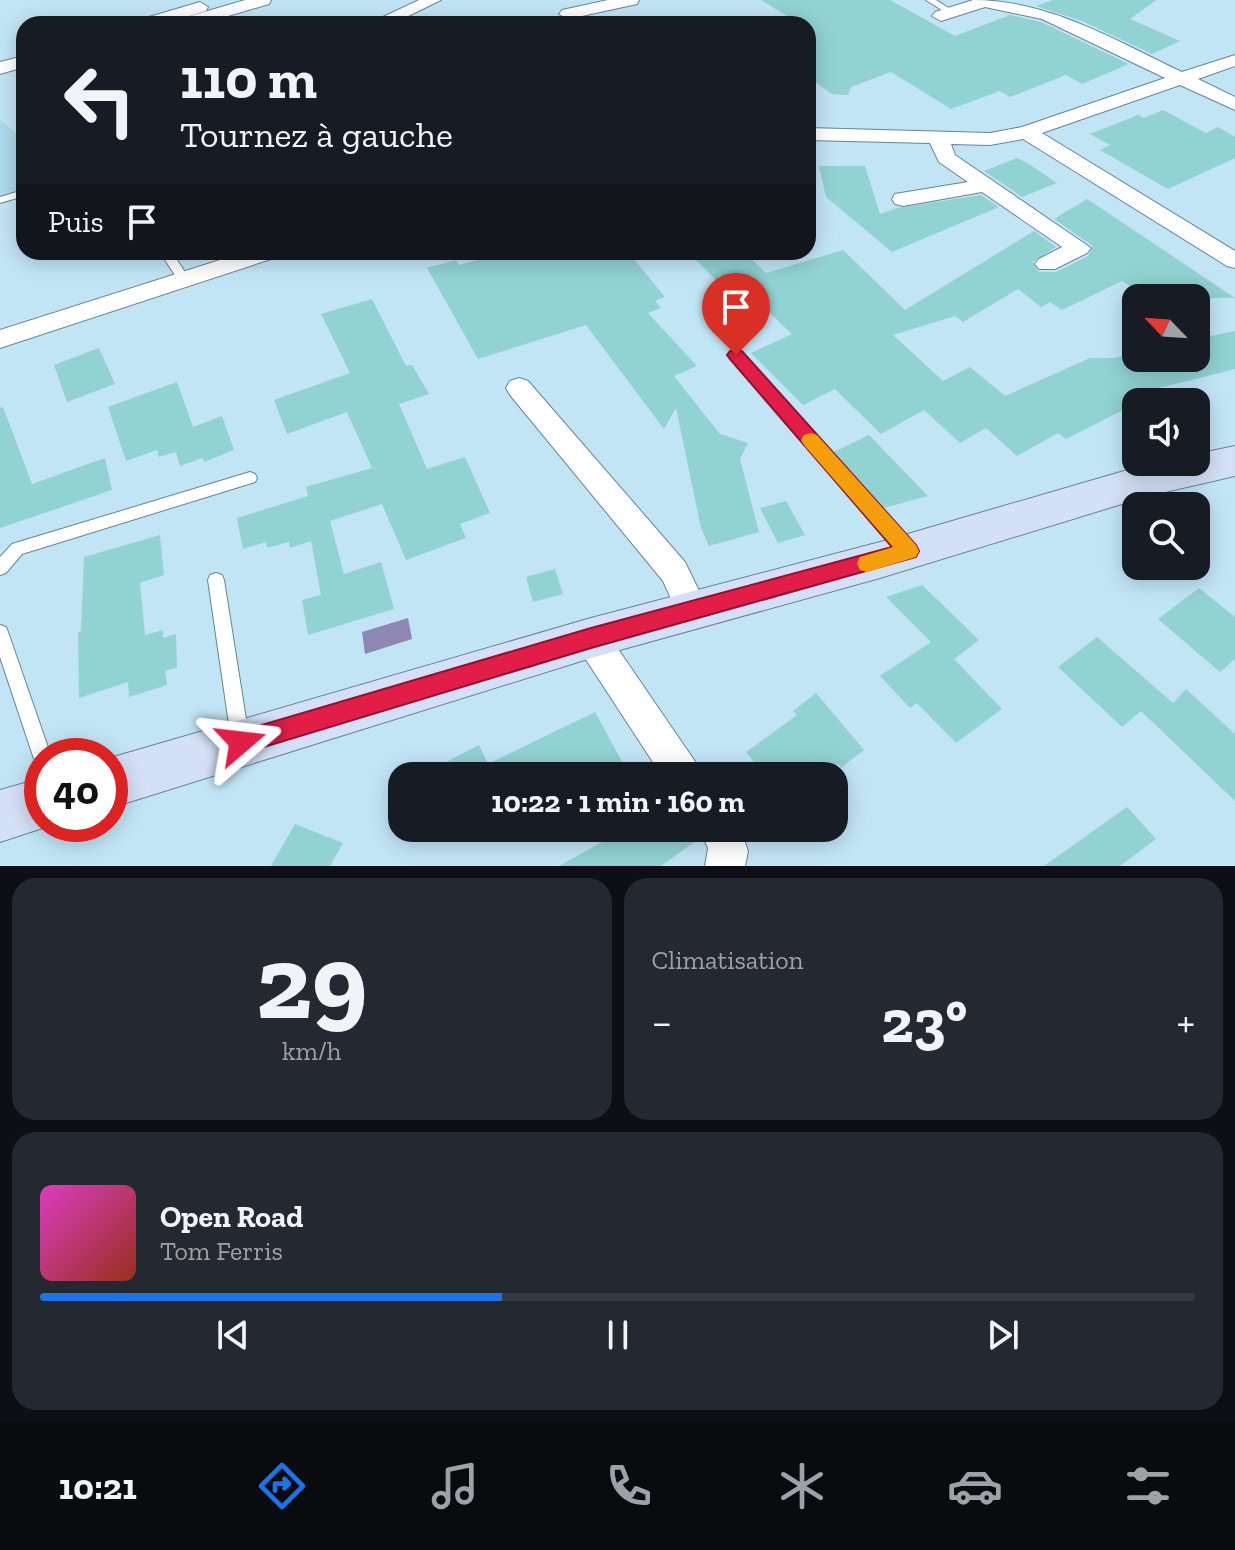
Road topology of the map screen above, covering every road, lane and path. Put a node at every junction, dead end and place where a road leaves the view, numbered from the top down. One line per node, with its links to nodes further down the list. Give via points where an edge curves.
1 (223, 0): 8 (street)
2 (263, 0): 9 (street)
3 (433, 0): 10 (street)
4 (554, 0): 11 (street)
5 (631, 0): 12 (street)
6 (930, 0): 7 (lane)
7 (946, 14): 14 (street, via 984,2 1047,15)
8 (171, 16)
9 (210, 16)
10 (396, 16)
11 (570, 16)
12 (582, 16)
13 (1235, 60): 14 (street)
14 (1183, 79): 15 (street); 16 (street)
15 (1235, 104)
16 (1026, 132): 18 (street, via 990,139); 23 (street)
17 (816, 134): 18 (street)
18 (939, 139): 19 (street, via 946,158)
19 (986, 185): 20 (street); 24 (street, via 1079,248)
20 (903, 199)
21 (171, 260): 25 (lane)
22 (245, 260): 25 (street)
23 (1235, 261)
24 (1047, 264)
25 (184, 280): 26 (street)
26 (0, 339)
27 (736, 355): 35 (lane)
28 (519, 388): 38 (street, via 674,572)
29 (1235, 445): 30 (street)
30 (1210, 456)
31 (1235, 461): 34 (street)
32 (1158, 476): 34 (street)
33 (250, 478): 36 (lane, via 17,549)
34 (1148, 480): 35 (street)
35 (908, 551): 38 (street)
36 (0, 568)
37 (216, 580): 42 (lane)
38 (693, 611): 40 (street)
39 (0, 632): 41 (lane)
40 (591, 638): 42 (street); 43 (street)
41 (36, 738)
42 (241, 742): 44 (street)
43 (674, 762)
44 (128, 777)
45 (24, 809): 46 (street)
46 (0, 816)
47 (727, 842): 48 (street)
48 (725, 866)

